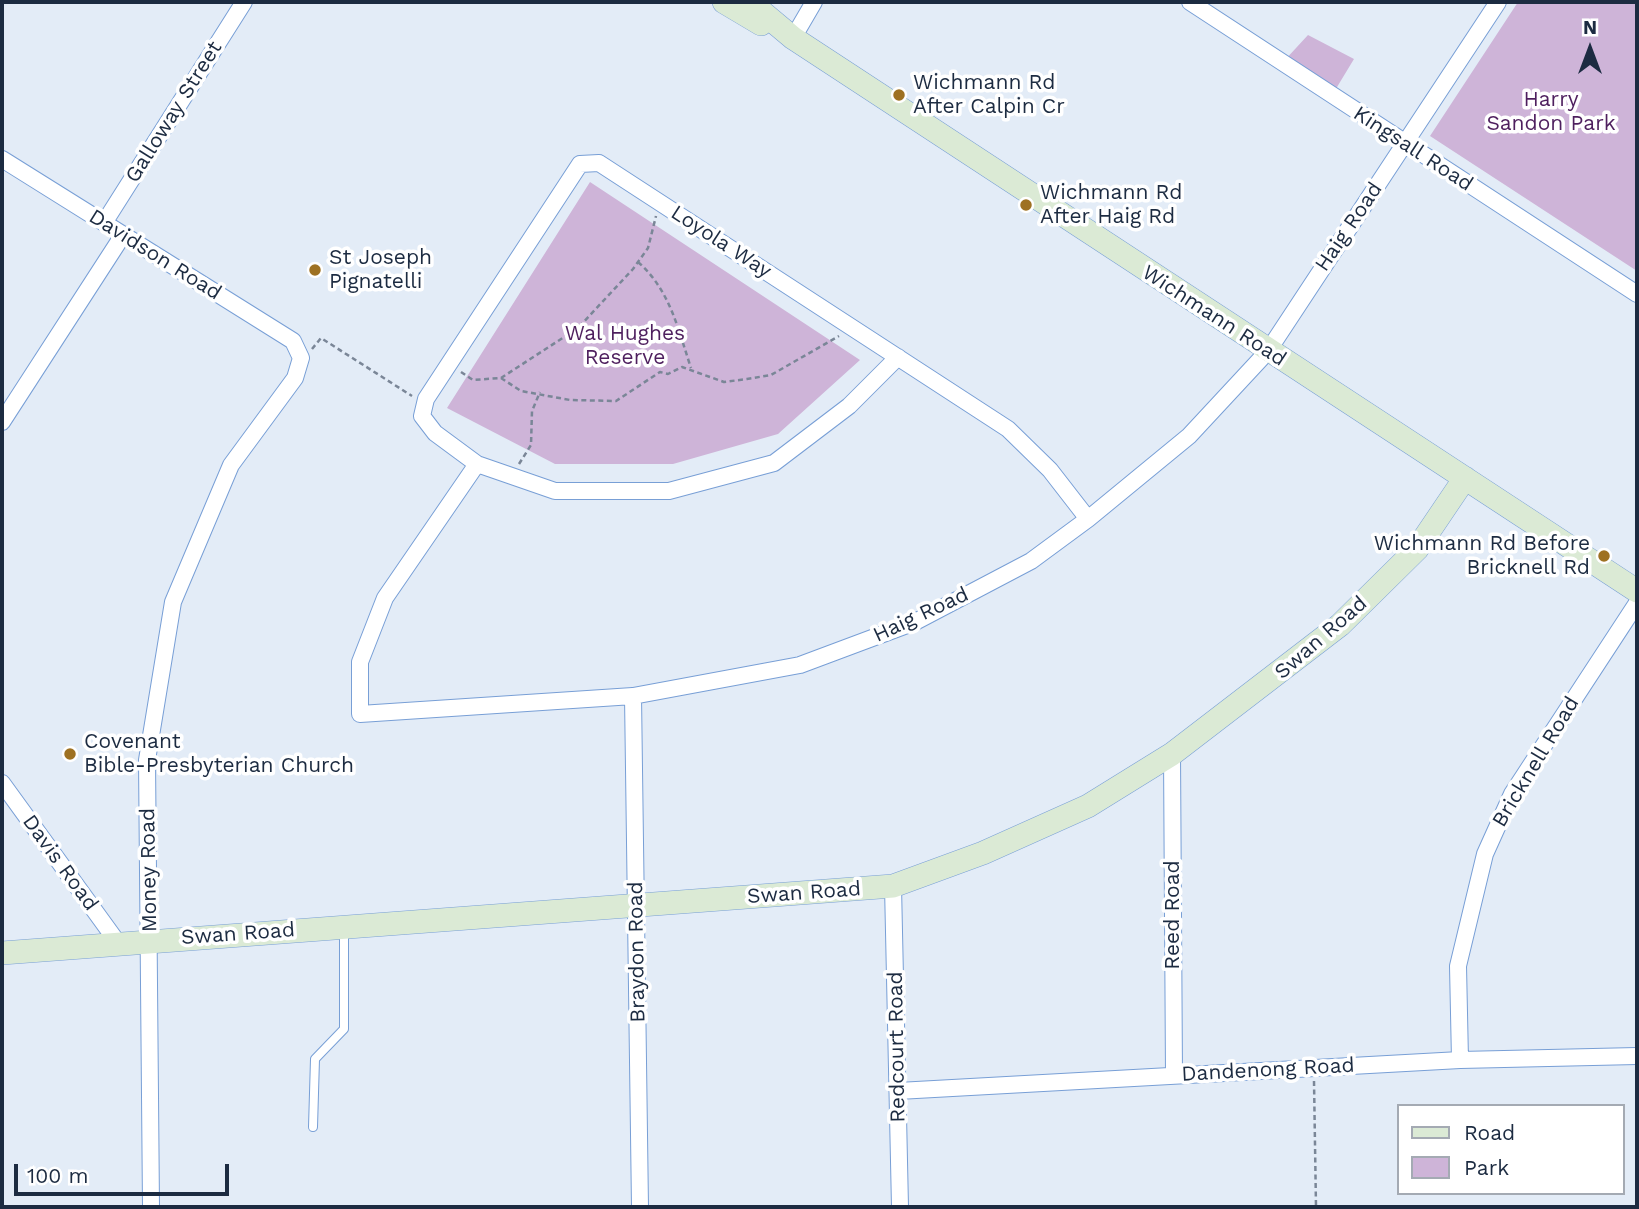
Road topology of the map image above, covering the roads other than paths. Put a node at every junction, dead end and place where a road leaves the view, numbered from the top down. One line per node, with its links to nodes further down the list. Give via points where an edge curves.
1 (244, 2): 11 (street, Galloway Street)
2 (724, 2): 8 (street, Wichmann Road)
3 (750, 2): 8 (street, Wichmann Road)
4 (814, 2): 8 (street)
5 (1189, 2): 7 (street, Kingsall Road)
6 (1499, 2): 9 (street, Haig Road)
7 (1211, 8): 9 (street, Kingsall Road)
8 (793, 38): 14 (street, Wichmann Road)
9 (1405, 144): 13 (street, Kingsall Road); 14 (street, Haig Road)
10 (2, 159): 11 (street, Davidson Road)
11 (104, 223): 12 (street, Davidson Road)
12 (123, 235): 16 (street, Davidson Road, via 293,341); 17 (street)
13 (1637, 294)
14 (1268, 351): 19 (street, Wichmann Road); 20 (street, Haig Road, via 1189,436)
15 (898, 357): 18 (street, via 849,406 774,463 669,491 555,491); 18 (street, Loyola Way, via 599,163 580,164 424,410 435,433); 20 (street, Loyola Way, via 1008,429)
16 (301, 358): 29 (street, Money Road, via 295,378 231,465 173,602 147,761)
17 (2, 422)
18 (477, 464): 23 (street, Haig Road, via 384,598 360,662 360,714)
19 (1465, 478): 21 (street, Wichmann Road); 24 (street, Swan Road, via 1417,549 1340,625)
20 (1088, 519): 23 (street, Haig Road, via 1031,561 915,622 800,665)
21 (1637, 591)
22 (1637, 603): 33 (street, Bricknell Road, via 1512,794 1485,854 1458,966)
23 (632, 696): 27 (street, Braydon Road)
24 (1172, 754): 26 (street, Swan Road, via 1088,806 983,853); 34 (street, Reed Road)
25 (2, 783): 30 (street, Davis Road)
26 (893, 886): 27 (street, Swan Road); 35 (street, Redcourt Road)
27 (636, 905): 28 (street, Swan Road); 38 (street, Braydon Road)
28 (344, 926): 29 (street, Swan Road); 36 (lane, via 344,1029 313,1065)
29 (151, 940): 30 (street, Swan Road); 37 (street, Money Road)
30 (118, 943): 31 (street, Swan Road)
31 (2, 953)
32 (1637, 1056): 33 (street, Dandenong Road)
33 (1460, 1060): 34 (street, Dandenong Road)
34 (1174, 1075): 35 (street, Dandenong Road)
35 (898, 1091): 39 (street, Redcourt Road)
36 (313, 1127)
37 (151, 1207)
38 (640, 1207)
39 (900, 1207)

